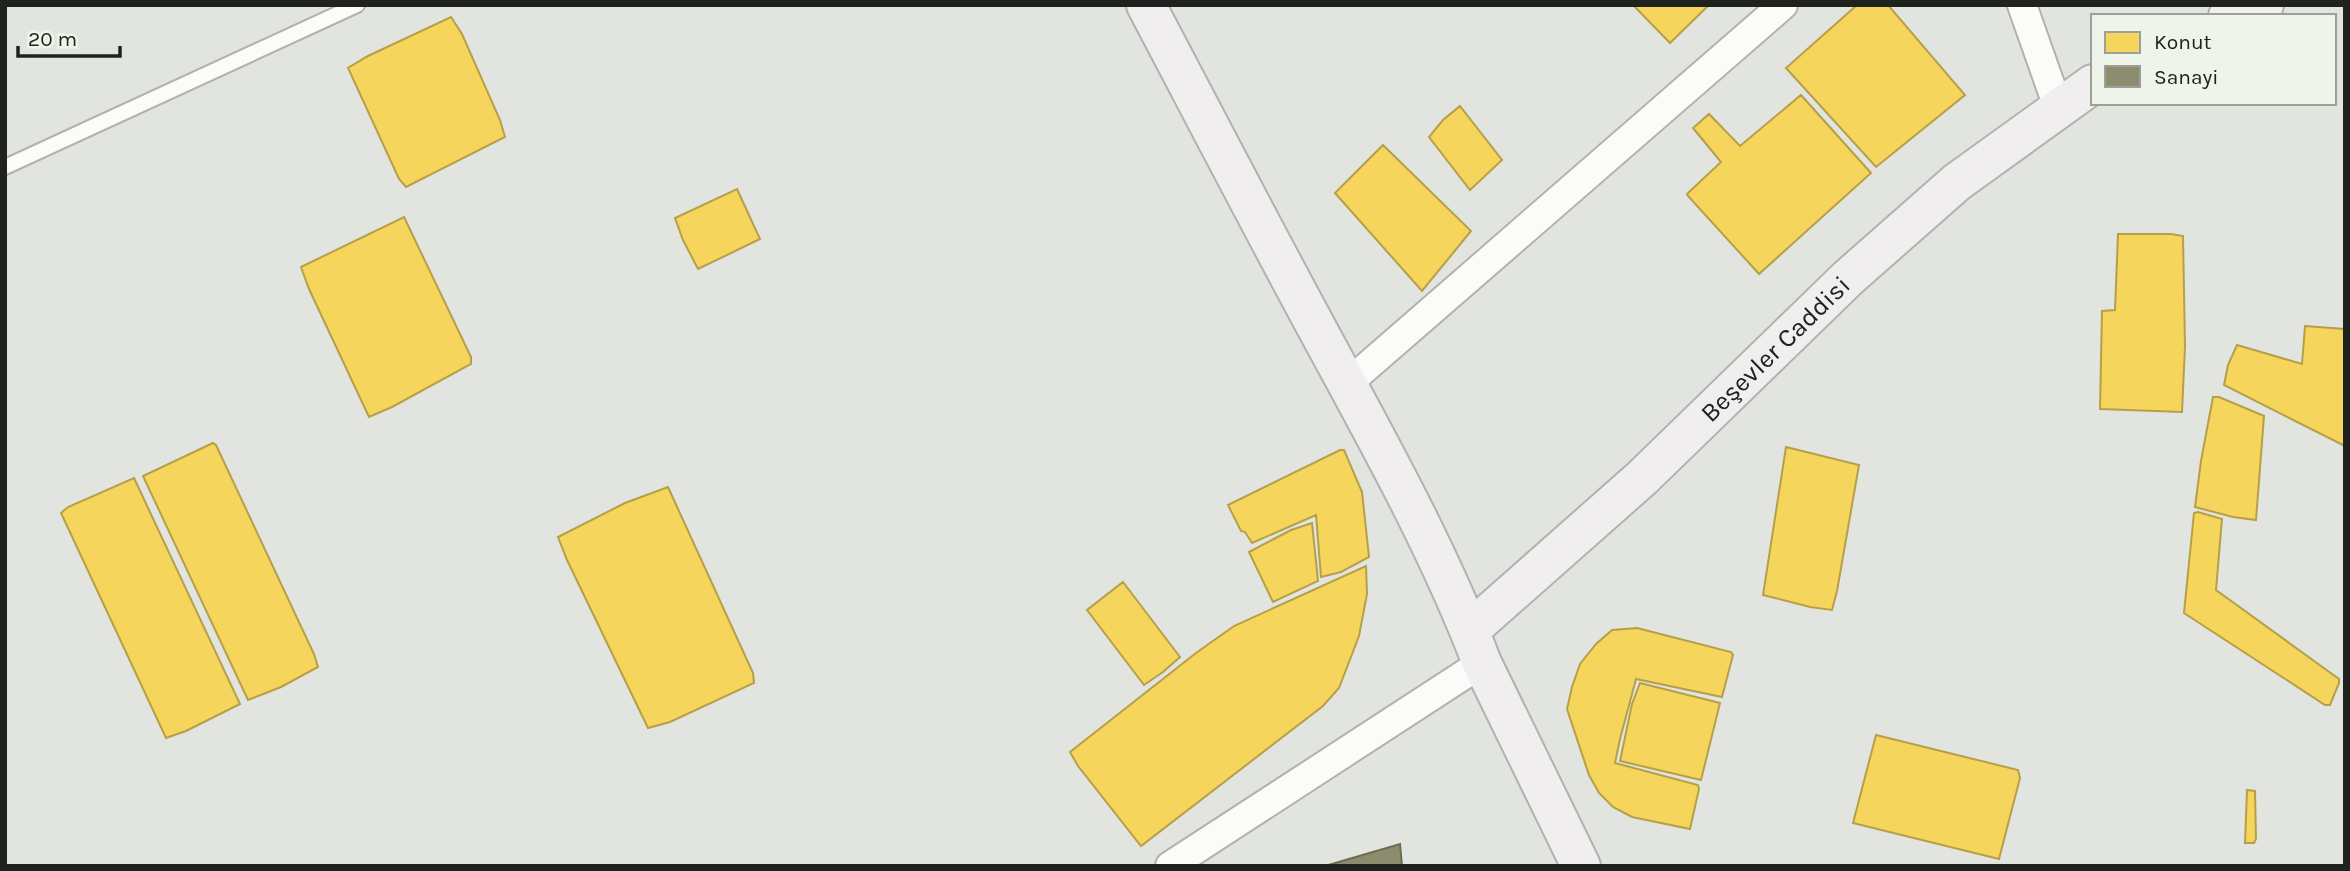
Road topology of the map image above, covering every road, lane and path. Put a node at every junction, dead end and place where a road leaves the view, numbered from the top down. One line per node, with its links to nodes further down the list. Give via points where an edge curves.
1 (357, 5): 9 (lane)
2 (1146, 5): 10 (street)
3 (1783, 5): 10 (street)
4 (2022, 5): 8 (street)
5 (2264, 5): 6 (street)
6 (2235, 14)
7 (2091, 85): 8 (street, Beşevler Caddisi)
8 (2058, 107): 11 (street, Beşevler Caddisi, via 1957,182 1858,270)
9 (5, 167)
10 (1347, 384): 11 (street, via 1399,478)
11 (1476, 646): 12 (street); 13 (street)
12 (1172, 865)
13 (1581, 866)

